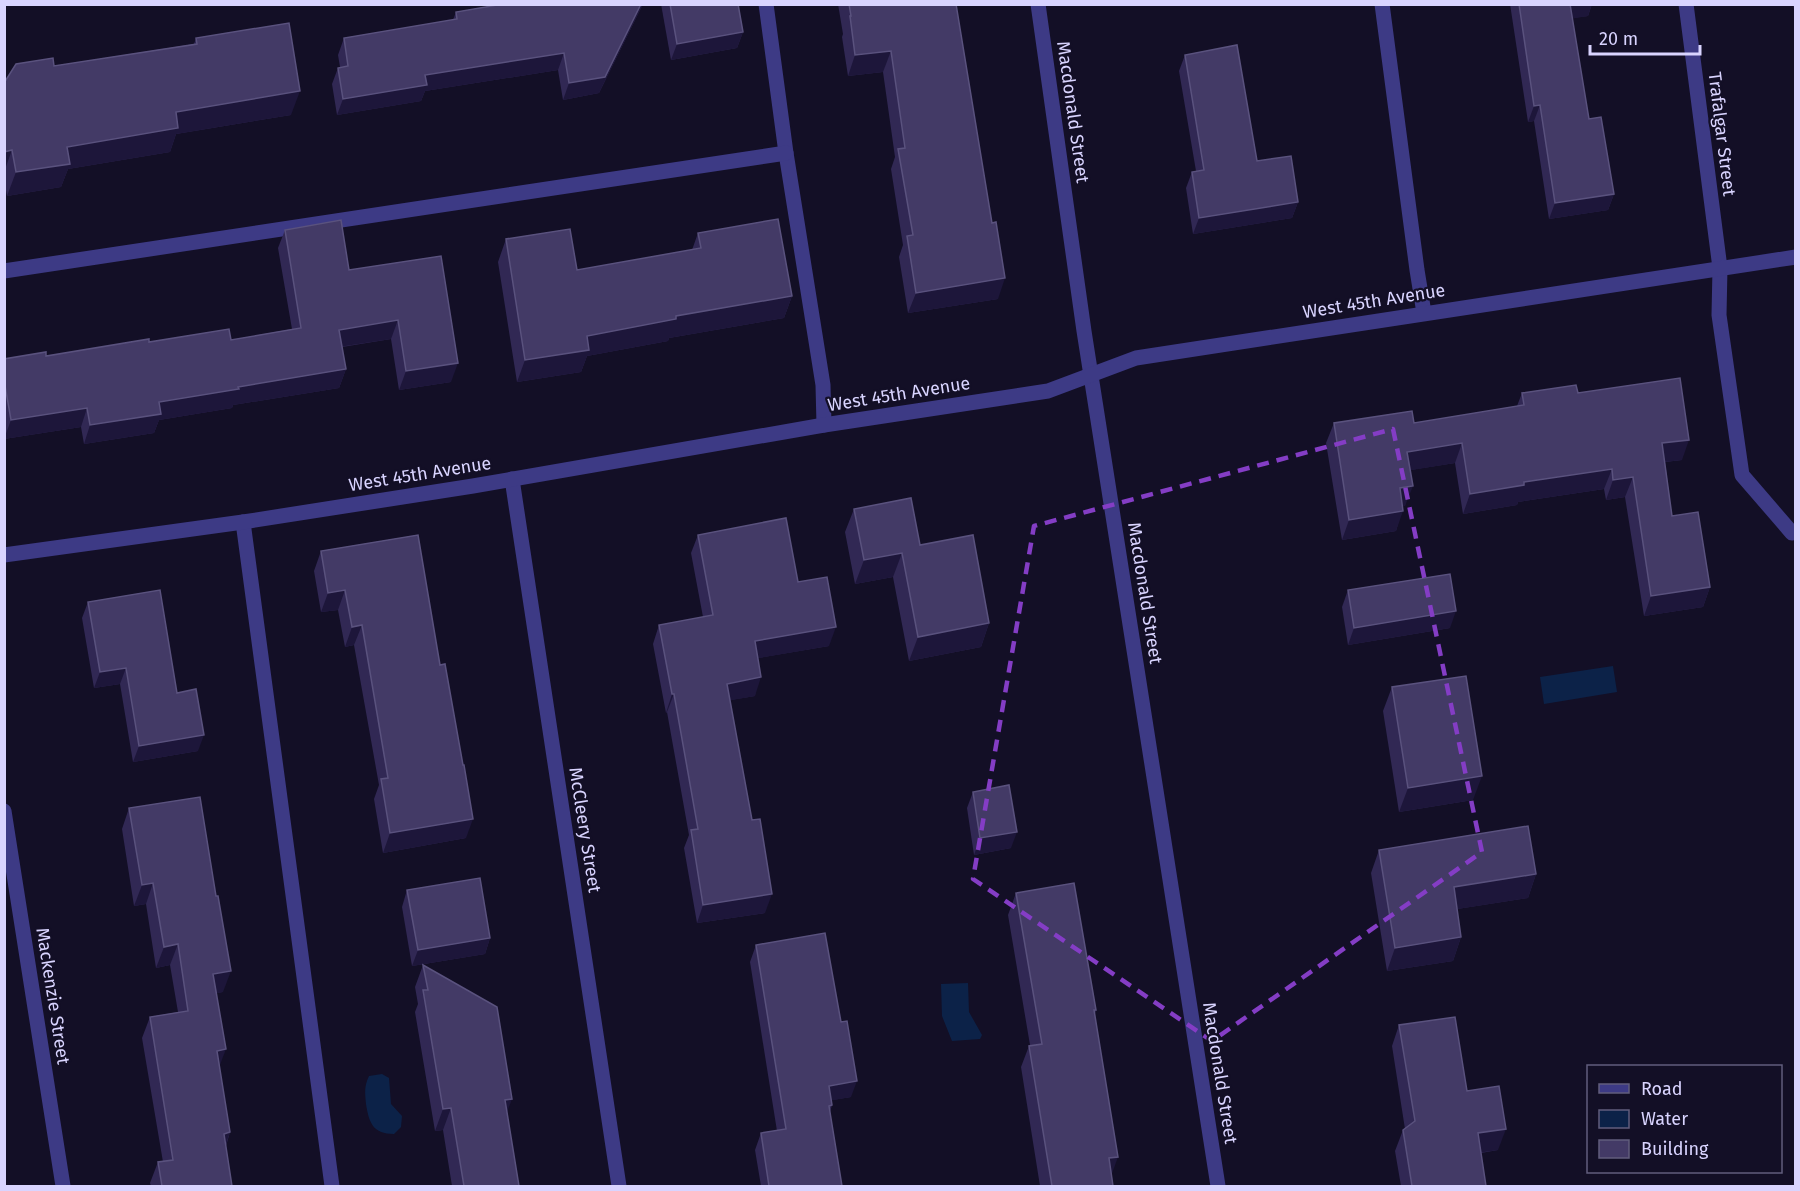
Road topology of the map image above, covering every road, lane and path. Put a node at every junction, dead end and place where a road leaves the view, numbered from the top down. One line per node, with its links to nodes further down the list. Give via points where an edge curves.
1 (766, 4): 5 (street)
2 (1038, 4): 10 (street, Macdonald Street)
3 (1382, 4): 9 (street)
4 (1686, 4): 7 (street, Trafalgar Street)
5 (786, 153): 8 (street); 11 (street, via 823,386)
6 (1796, 257): 7 (street, West 45th Avenue)
7 (1720, 268): 9 (street, West 45th Avenue); 14 (street, Trafalgar Street, via 1719,315 1742,475 1792,533)
8 (4, 271)
9 (1424, 313): 10 (street, West 45th Avenue, via 1136,358)
10 (1091, 375): 11 (street, West 45th Avenue, via 1048,391); 20 (street, Macdonald Street)
11 (824, 425): 12 (street, West 45th Avenue)
12 (512, 479): 13 (street, West 45th Avenue); 19 (street, McCleery Street)
13 (243, 522): 15 (street, West 45th Avenue); 18 (street)
14 (1796, 532)
15 (4, 555)
16 (4, 812): 17 (street, Mackenzie Street)
17 (63, 1186)
18 (332, 1186)
19 (619, 1186)
20 (1218, 1186)

